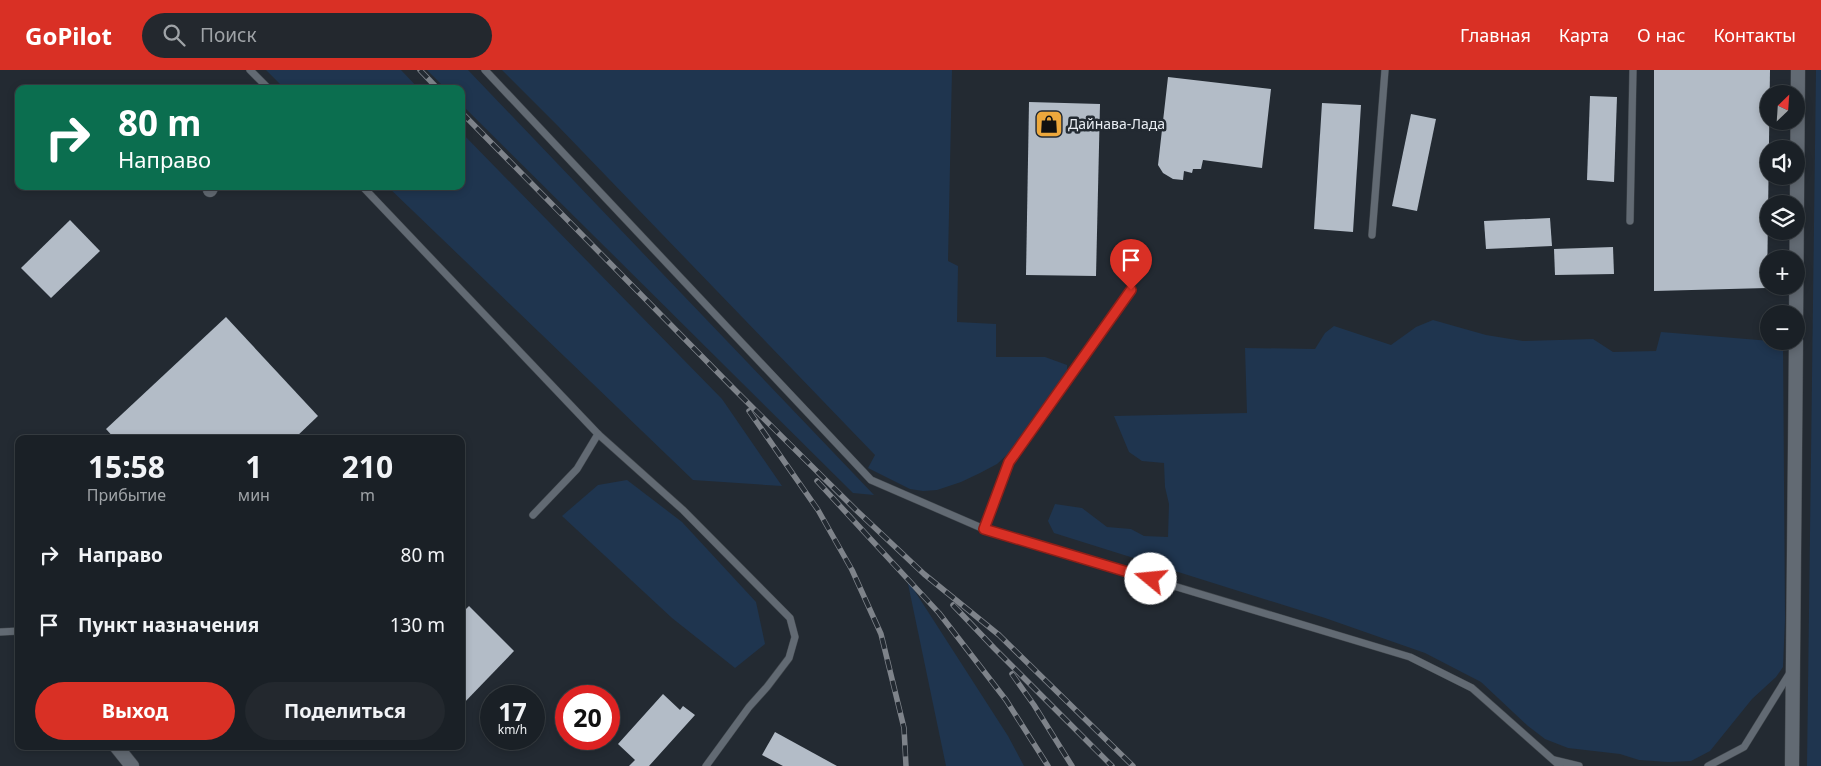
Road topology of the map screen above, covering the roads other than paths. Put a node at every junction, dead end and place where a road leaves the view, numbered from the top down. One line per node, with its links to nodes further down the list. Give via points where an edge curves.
1 (250, 70): 6 (lane)
2 (485, 70): 15 (lane, via 871,480)
3 (1385, 70): 9 (lane)
4 (1633, 70): 8 (lane)
5 (1798, 70): 11 (street)
6 (265, 85)
7 (366, 190): 13 (lane)
8 (1630, 221)
9 (1372, 234)
10 (1131, 290): 15 (lane, via 1009,462)
11 (1796, 305)
12 (1796, 350): 18 (street)
13 (598, 434): 14 (lane, via 577,469); 22 (lane, via 683,510 790,618 795,637 789,658)
14 (533, 515)
15 (984, 529): 20 (lane, via 1410,657 1472,688)
16 (15, 631): 17 (lane)
17 (0, 632)
18 (1793, 667): 24 (lane, via 1744,747); 25 (street)
19 (119, 750): 21 (street)
20 (1557, 763): 23 (lane)
21 (132, 766)
22 (706, 766)
23 (1579, 766)
24 (1708, 766)
25 (1792, 766)

